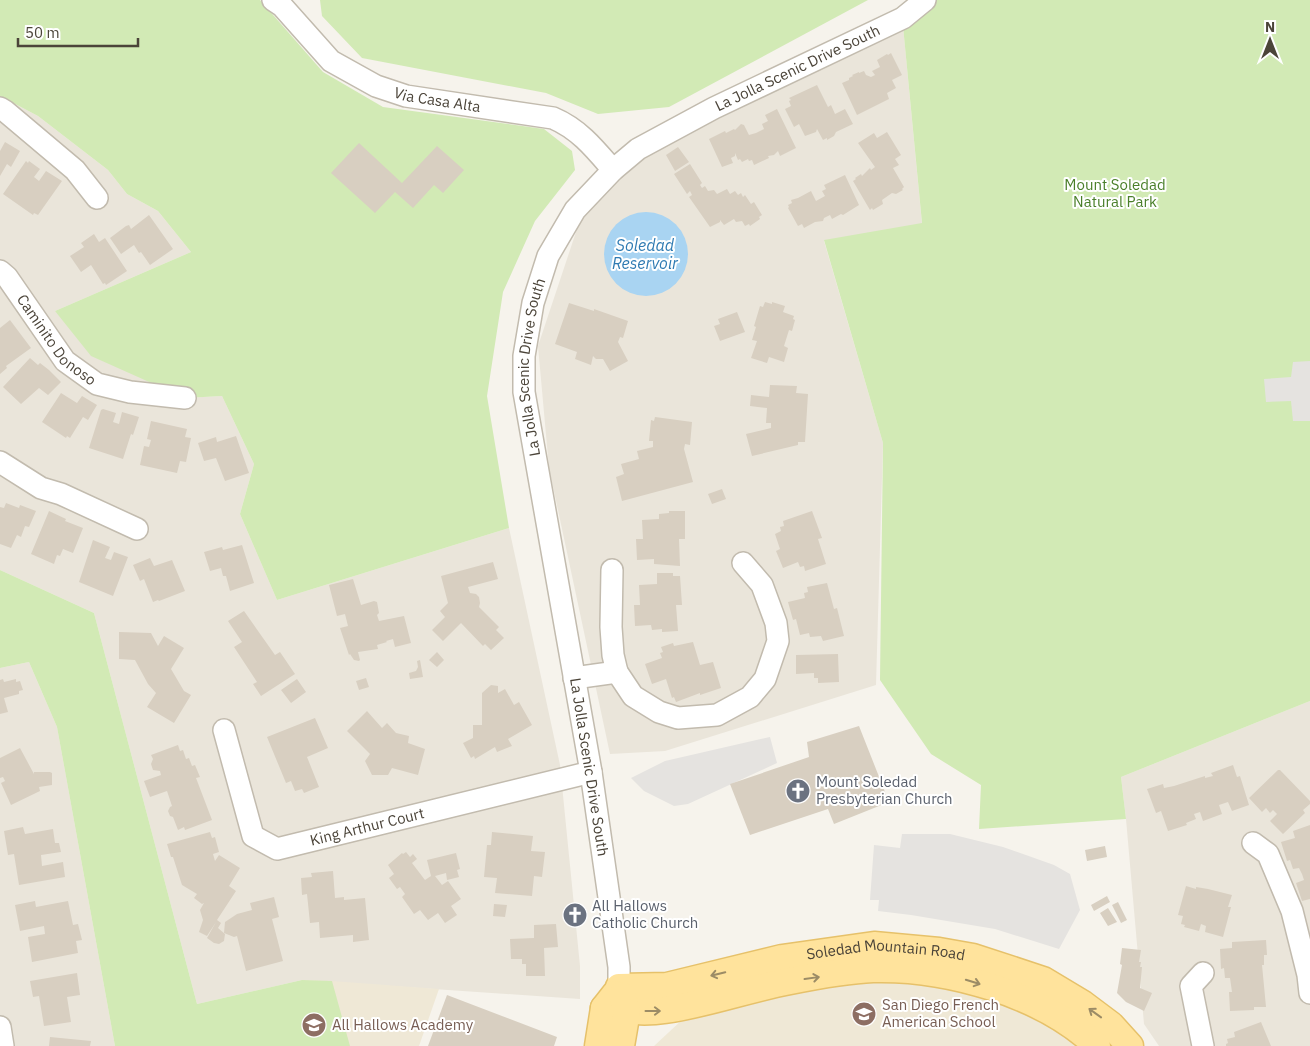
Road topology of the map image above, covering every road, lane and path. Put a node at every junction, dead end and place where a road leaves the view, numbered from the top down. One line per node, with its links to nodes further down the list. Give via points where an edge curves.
1 (273, 0): 4 (street, Via Casa Alta, via 331,61 376,86 406,96 553,118 567,124 589,142)
2 (920, 3): 4 (street, La Jolla Scenic Drive South, via 903,18 714,108 638,149)
3 (0, 108): 5 (street, via 75,170)
4 (613, 170): 13 (street, La Jolla Scenic Drive South, via 575,210 548,256 533,303 524,356 524,392)
5 (98, 198)
6 (0, 271): 7 (street, Caminito Donoso, via 7,276 65,361 73,367 98,384 130,392)
7 (184, 398)
8 (0, 462): 9 (street, via 41,488 62,494)
9 (137, 529)
10 (743, 563): 12 (street, via 762,585 776,623 778,641 765,679 750,697 717,714 678,718 659,712 633,696)
11 (612, 570): 12 (street, via 611,627)
12 (617, 672): 13 (street)
13 (574, 678): 15 (street, La Jolla Scenic Drive South)
14 (224, 730): 15 (street, King Arthur Court, via 253,836 277,849)
15 (591, 772): 19 (street, La Jolla Scenic Drive South, via 619,967)
16 (1253, 842): 18 (street, via 1268,854 1292,911)
17 (1203, 973): 26 (street, via 1192,986)
18 (1310, 993)
19 (617, 1002): 22 (main road, La Jolla Scenic Drive South); 23 (main road, La Jolla Scenic Drive South); 24 (main road, Soledad Mountain Road, one-way to 24, via 663,1011 790,981 873,969 909,971 964,979 1004,991 1034,1003 1070,1024); 25 (main road, Soledad Mountain Road, one-way to 19, via 1111,1025 1043,980 973,957 874,945 782,958 667,986)
20 (0, 1027): 21 (street)
21 (3, 1046)
22 (598, 1046)
23 (622, 1046)
24 (1098, 1046)
25 (1130, 1046)
26 (1203, 1046)

